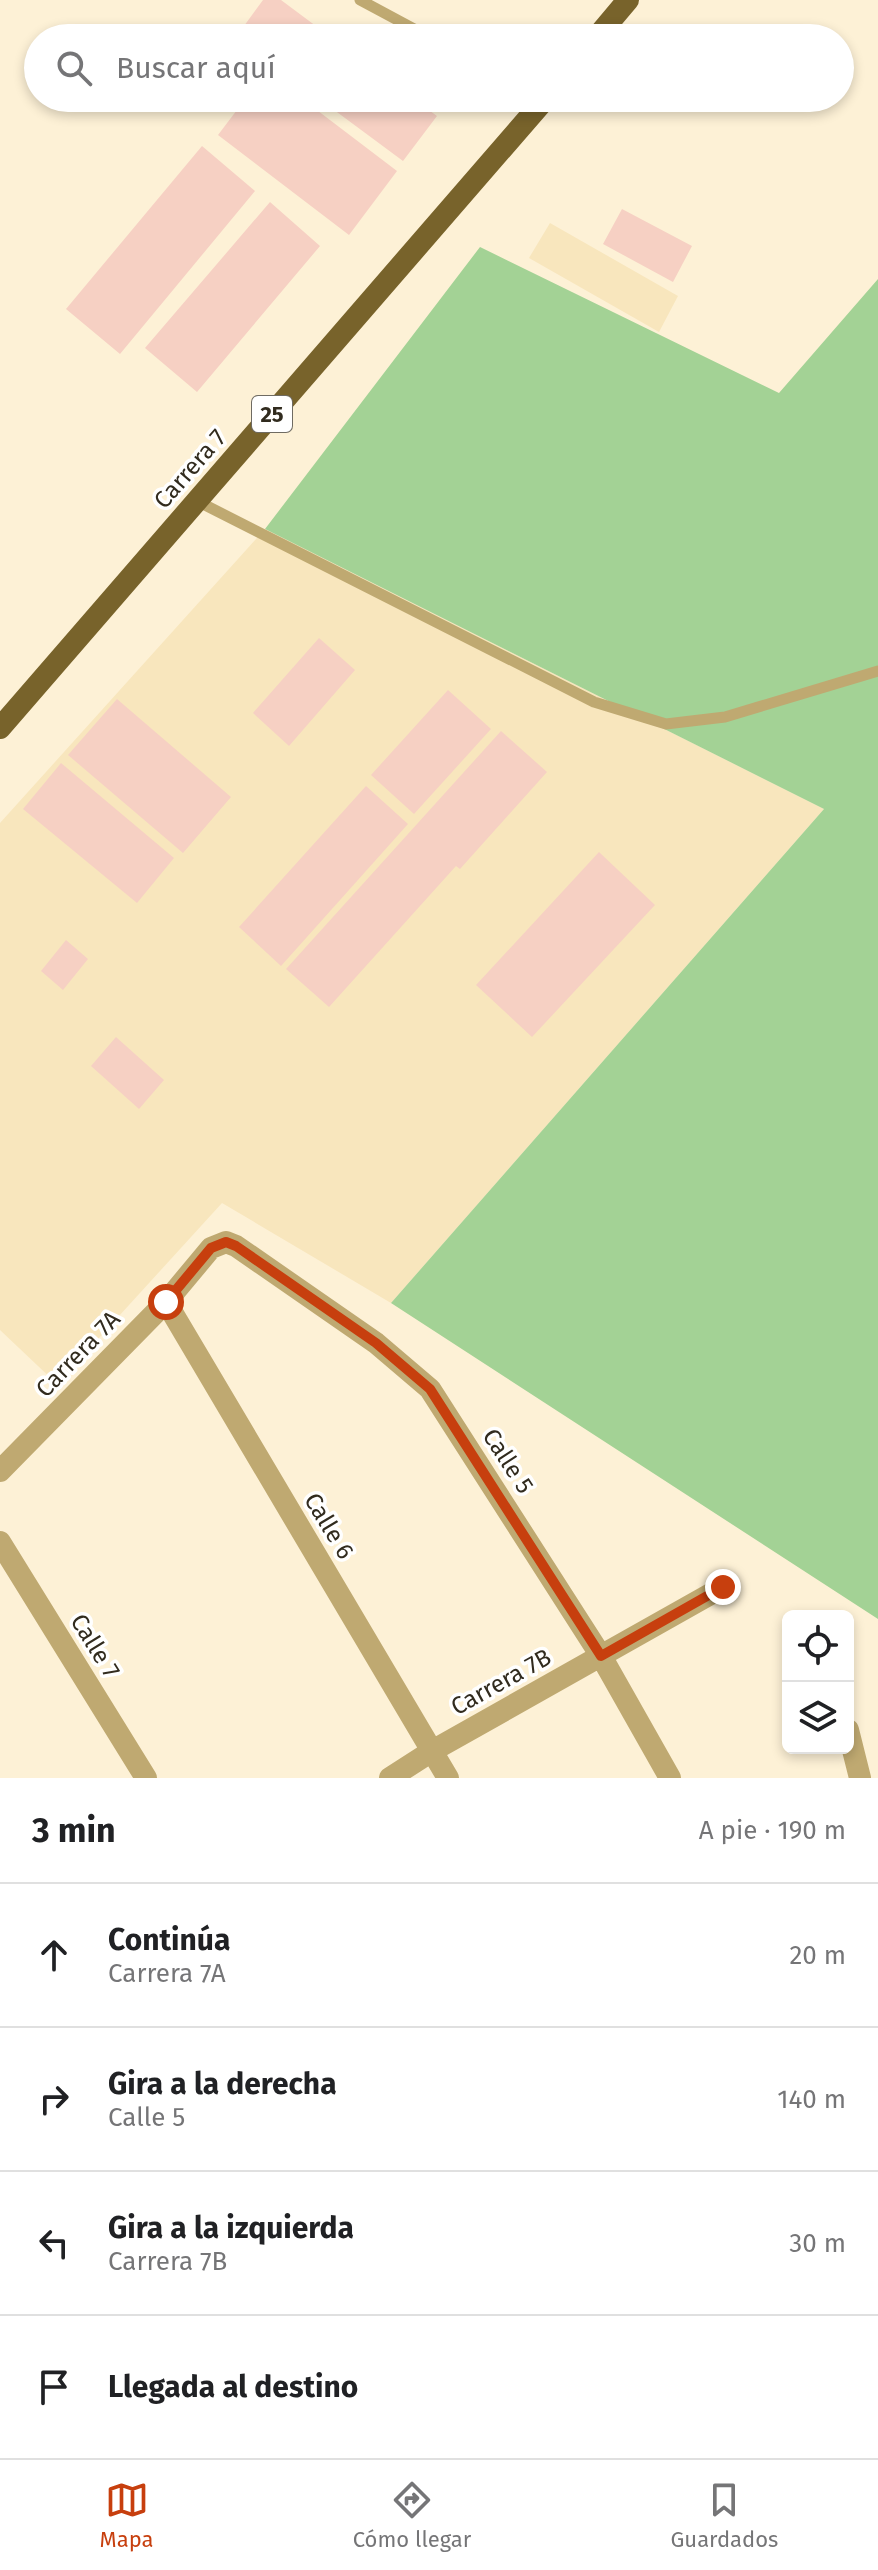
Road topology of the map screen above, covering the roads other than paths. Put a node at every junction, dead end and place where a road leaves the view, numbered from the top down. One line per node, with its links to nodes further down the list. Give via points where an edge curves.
1 (360, 0): 3 (lane)
2 (628, 0): 4 (highway)
3 (405, 24)
4 (608, 24)
5 (533, 112): 6 (highway, Carrera 7 / 25)
6 (197, 501): 7 (lane, via 594,702 666,724 725,717); 8 (highway, Carrera 7 / 25)
7 (878, 671)
8 (0, 728)
9 (226, 1242): 10 (street, Carrera 7A, via 211,1248); 14 (street, Calle 5, via 376,1343 430,1389)
10 (166, 1302): 11 (street, Carrera 7A); 15 (street, Calle 6)
11 (0, 1471)
12 (0, 1542): 17 (street, Calle 7)
13 (723, 1587): 14 (street, Carrera 7B)
14 (601, 1656): 15 (street, Carrera 7B); 20 (street, Calle 5)
15 (432, 1751): 18 (street, Carrera 7B); 19 (street, Calle 6)
16 (854, 1754): 21 (street)
17 (146, 1778)
18 (390, 1778)
19 (448, 1778)
20 (670, 1778)
21 (860, 1778)

